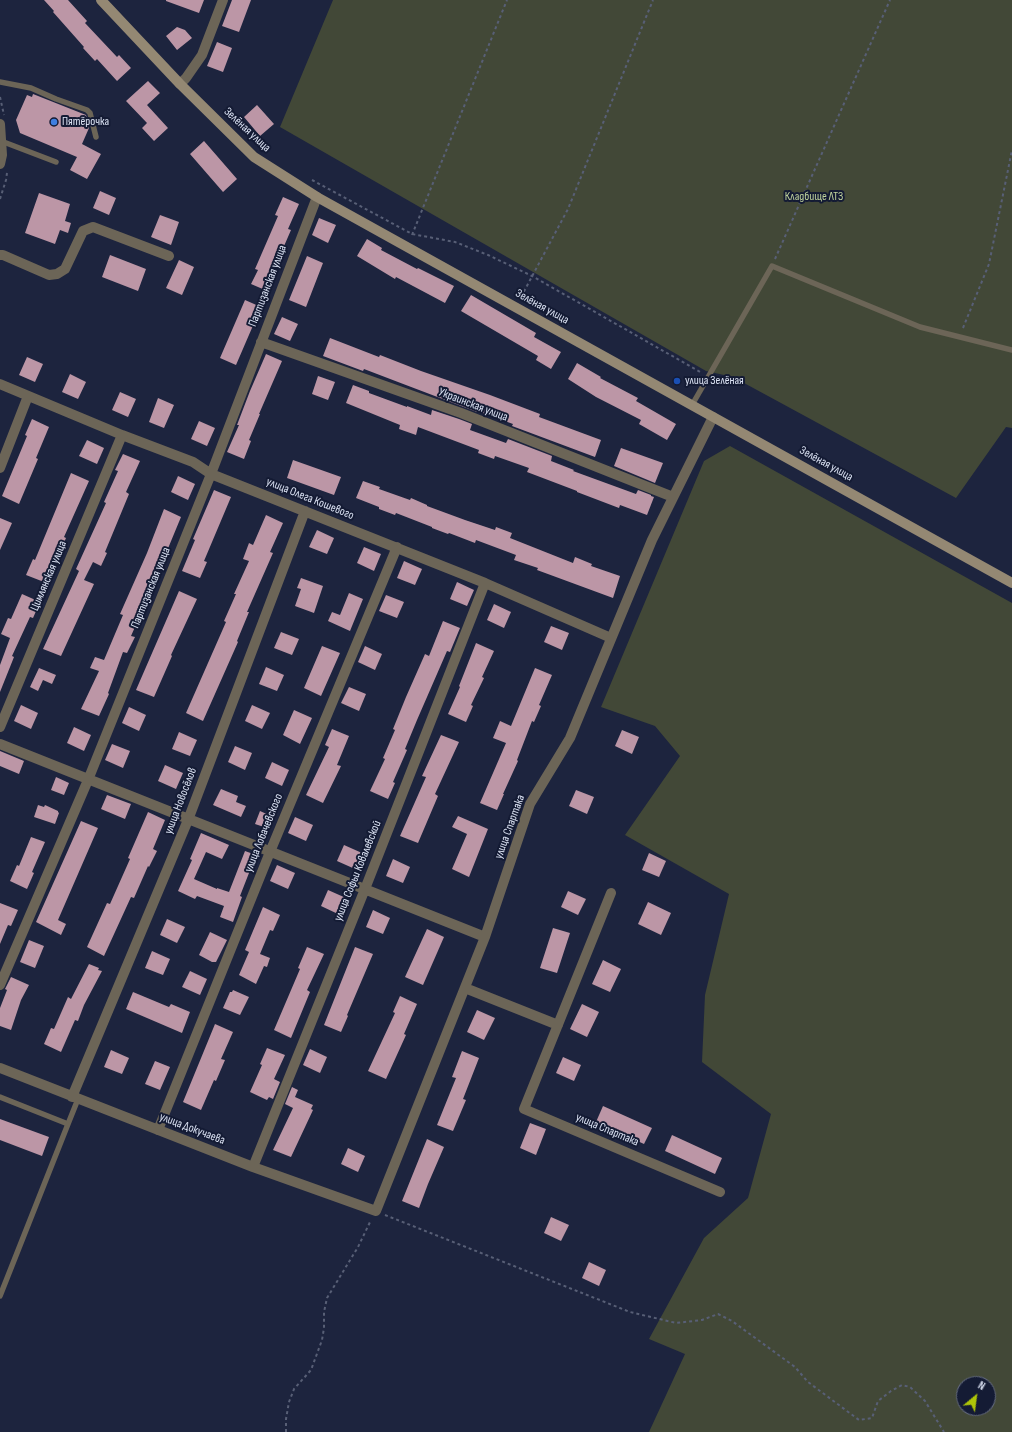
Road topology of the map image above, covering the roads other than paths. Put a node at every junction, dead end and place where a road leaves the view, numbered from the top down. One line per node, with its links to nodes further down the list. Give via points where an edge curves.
1 (101, 0): 4 (street, Зелёная улица)
2 (223, 0): 4 (street, via 202,54)
3 (0, 82): 6 (lane, via 31,88 87,110)
4 (180, 84): 10 (street, Зелёная улица, via 254,157)
5 (0, 124): 7 (street)
6 (96, 137)
7 (2, 141): 8 (lane); 9 (street)
8 (56, 162)
9 (0, 164)
10 (316, 197): 13 (street, Партизанская улица); 17 (street, Зелёная улица)
11 (0, 255): 12 (street, via 49,275 57,274 65,269 83,231 93,227)
12 (169, 256)
13 (261, 342): 21 (street, Партизанская улица); 22 (street, Украинская улица, via 461,413)
14 (1012, 350): 17 (lane, via 920,327 772,266)
15 (0, 384): 16 (street, улица Олега Кошевого)
16 (28, 396): 19 (street, улица Олега Кошевого); 20 (street)
17 (692, 405): 18 (street, Зелёная улица)
18 (713, 417): 22 (street, улица Спартака); 26 (street, Зелёная улица)
19 (122, 435): 21 (street, улица Олега Кошевого, via 193,462); 28 (street, Цимлянская улица)
20 (0, 468)
21 (212, 474): 23 (street, улица Олега Кошевого); 30 (street, Партизанская улица)
22 (673, 497): 27 (street, улица Спартака, via 652,540)
23 (305, 512): 24 (street, улица Олега Кошевого); 31 (street, улица Новосёлов)
24 (397, 547): 25 (street, улица Олега Кошевого); 32 (street, улица Лобачевского)
25 (485, 583): 27 (street, улица Олега Кошевого); 33 (street, улица Софьи Ковалевской)
26 (1012, 583)
27 (612, 638): 35 (street, улица Спартака, via 570,738 530,804)
28 (0, 727)
29 (0, 744): 30 (street)
30 (88, 780): 31 (street); 36 (street, Партизанская улица)
31 (188, 820): 32 (street); 41 (street, улица Новосёлов)
32 (270, 852): 33 (street); 43 (street, улица Лобачевского)
33 (365, 889): 35 (street); 44 (street, улица Софьи Ковалевской)
34 (611, 893): 38 (street, улица Спартака)
35 (485, 937): 37 (street, улица Спартака)
36 (0, 986)
37 (465, 988): 38 (street); 46 (street, улица Спартака)
38 (558, 1025): 45 (street, улица Спартака, via 524,1108)
39 (0, 1068): 41 (street, улица Докучаева)
40 (0, 1097): 42 (lane)
41 (75, 1098): 42 (lane); 43 (street, улица Докучаева)
42 (68, 1124): 47 (lane)
43 (158, 1130): 44 (street, улица Докучаева)
44 (253, 1167): 46 (street, улица Докучаева)
45 (720, 1192)
46 (376, 1211)
47 (0, 1296)

